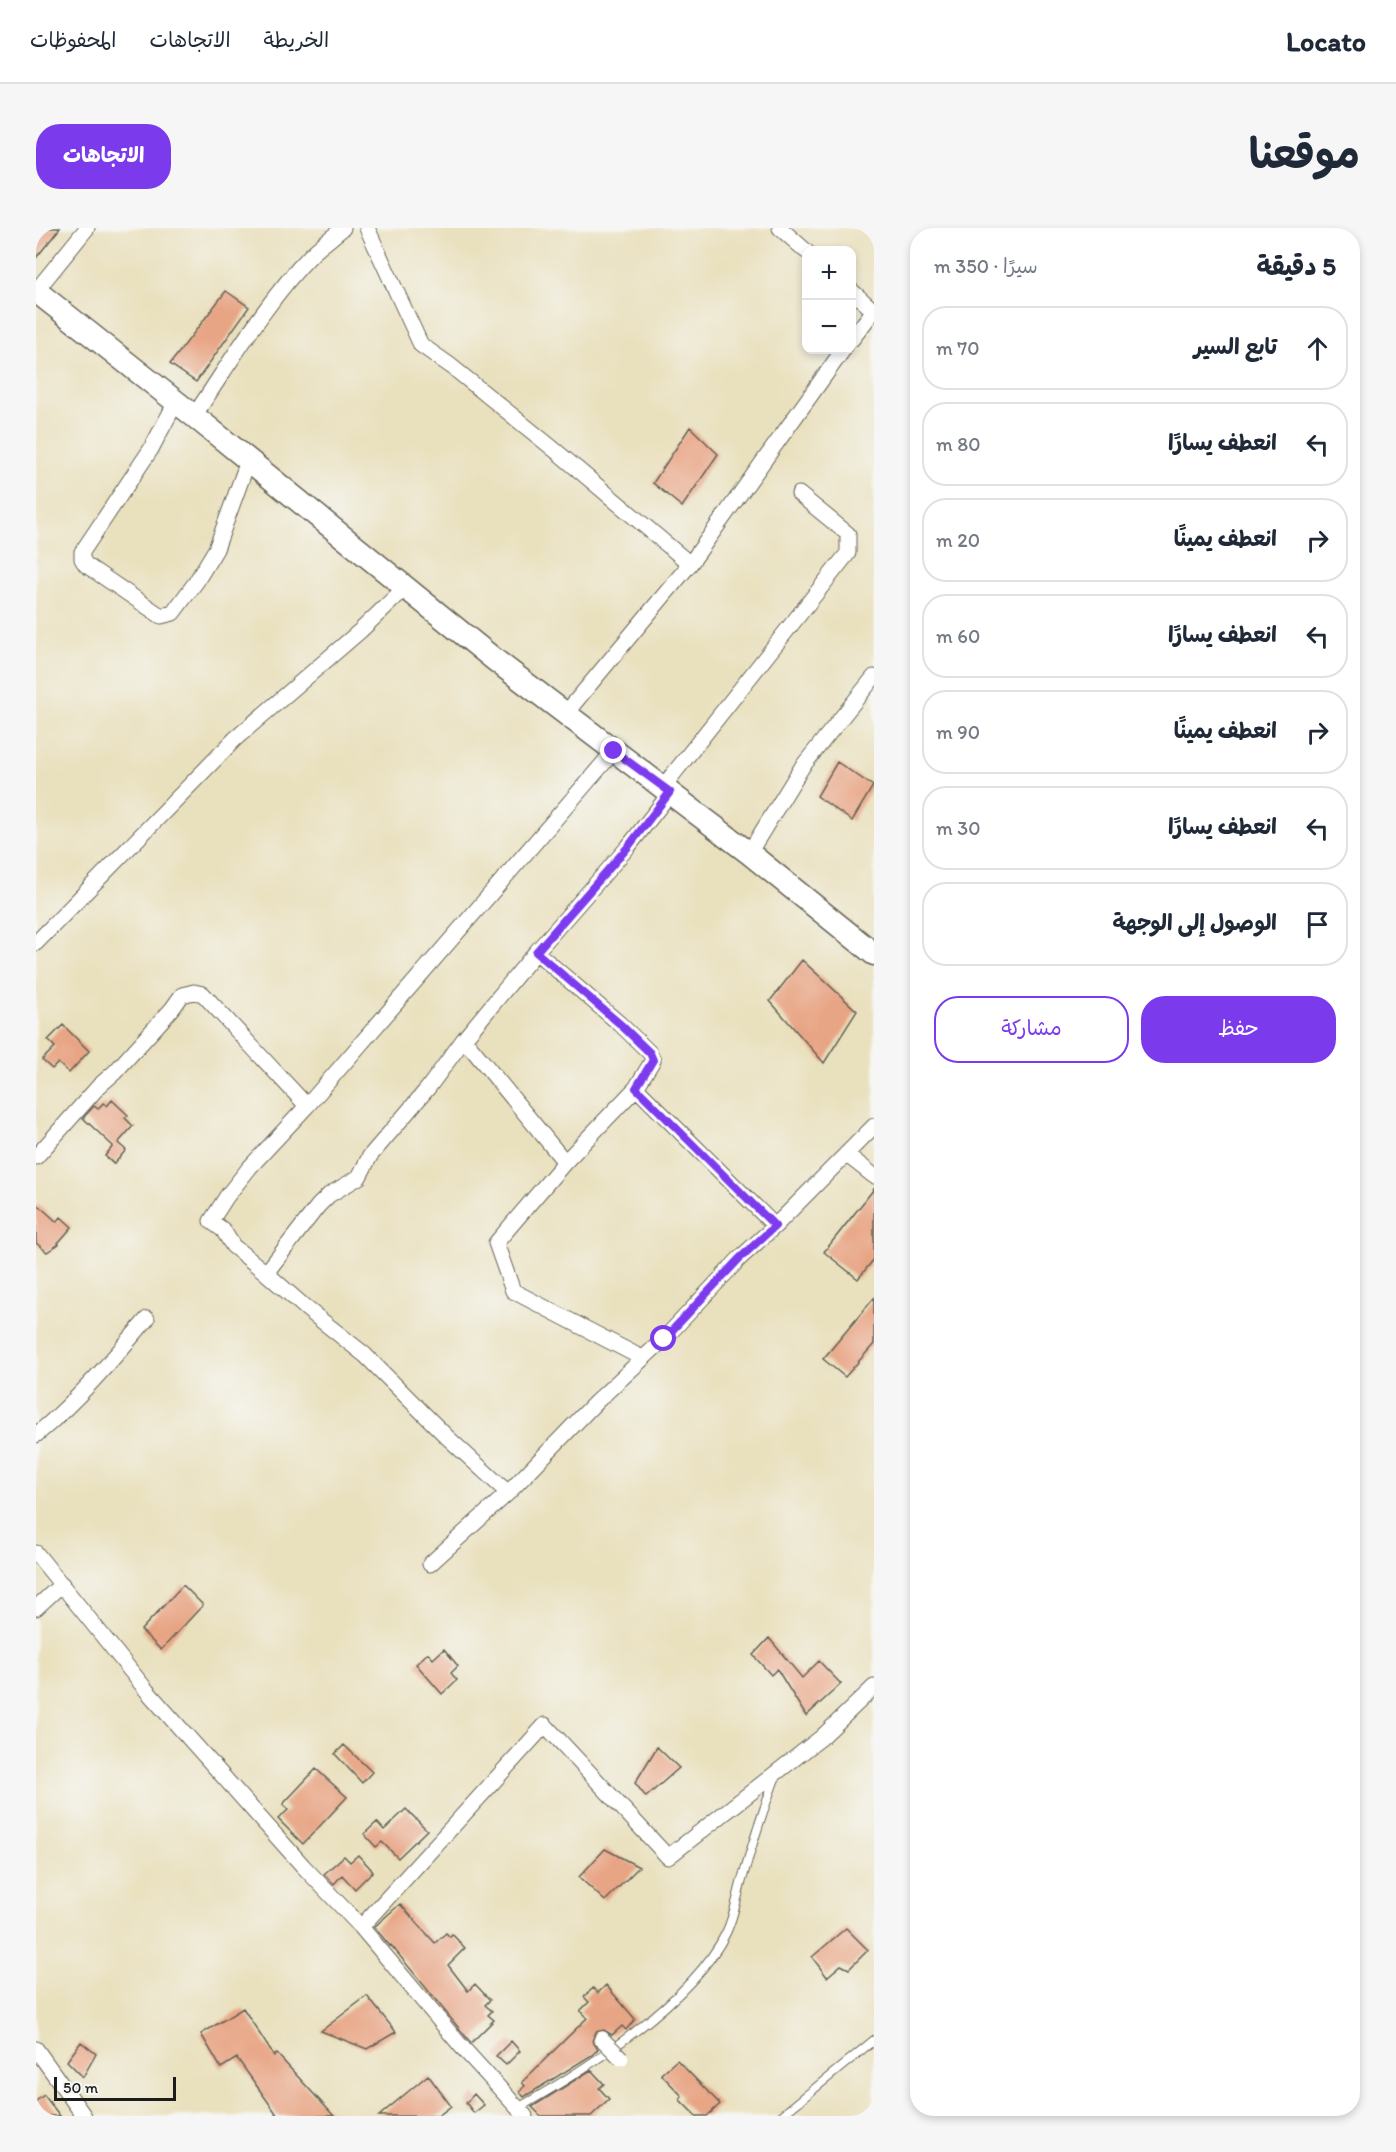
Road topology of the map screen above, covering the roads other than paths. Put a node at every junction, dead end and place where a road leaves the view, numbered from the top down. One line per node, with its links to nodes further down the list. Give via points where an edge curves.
1 (87, 228): 6 (street)
2 (343, 228): 11 (street, via 312,254)
3 (367, 228): 14 (street, via 421,345 548,444)
4 (780, 228): 5 (street)
5 (802, 247)
6 (36, 291): 11 (main road)
7 (856, 294): 8 (street)
8 (874, 310): 9 (street)
9 (856, 334)
10 (840, 354): 14 (street)
11 (185, 409): 12 (main road); 12 (street, via 151,449 82,552 86,565 161,616 173,613 216,549)
12 (248, 460): 15 (main road)
13 (800, 494): 19 (street, via 848,534 848,553)
14 (690, 564): 17 (street)
15 (406, 587): 17 (main road); 21 (street, via 235,739)
16 (874, 677): 20 (street, via 802,767)
17 (566, 713): 18 (main road)
18 (614, 751): 19 (main road); 26 (street)
19 (667, 789): 20 (main road); 22 (street, via 628,847)
20 (749, 853): 23 (main road)
21 (36, 943)
22 (536, 952): 24 (street); 25 (street, via 652,1056)
23 (874, 954)
24 (464, 1039): 30 (street); 33 (street, via 370,1156 359,1177 318,1206)
25 (636, 1088): 30 (street); 32 (street)
26 (307, 1106): 29 (street, via 203,994 194,992 182,995); 33 (street, via 250,1167 211,1221 223,1230 233,1246)
27 (874, 1126): 28 (street)
28 (846, 1154): 31 (street); 32 (street)
29 (36, 1157)
30 (565, 1162): 35 (street, via 496,1243 513,1291)
31 (874, 1176)
32 (775, 1226): 35 (street)
33 (266, 1273): 37 (street, via 371,1361)
34 (147, 1319): 36 (street)
35 (642, 1358): 37 (street)
36 (36, 1436)
37 (508, 1493): 39 (street)
38 (36, 1553): 40 (street)
39 (430, 1564)
40 (62, 1584): 41 (street); 44 (street, via 147,1692)
41 (36, 1608)
42 (874, 1687): 43 (street)
43 (778, 1772): 44 (street, via 668,1857 545,1725); 49 (lane, via 727,1931 711,1959 666,2006)
44 (361, 1927): 49 (street)
45 (602, 2039): 48 (street, bridge)
46 (874, 2040): 51 (lane)
47 (36, 2049): 50 (street)
48 (621, 2058)
49 (522, 2112)
50 (84, 2116)
51 (781, 2116)

